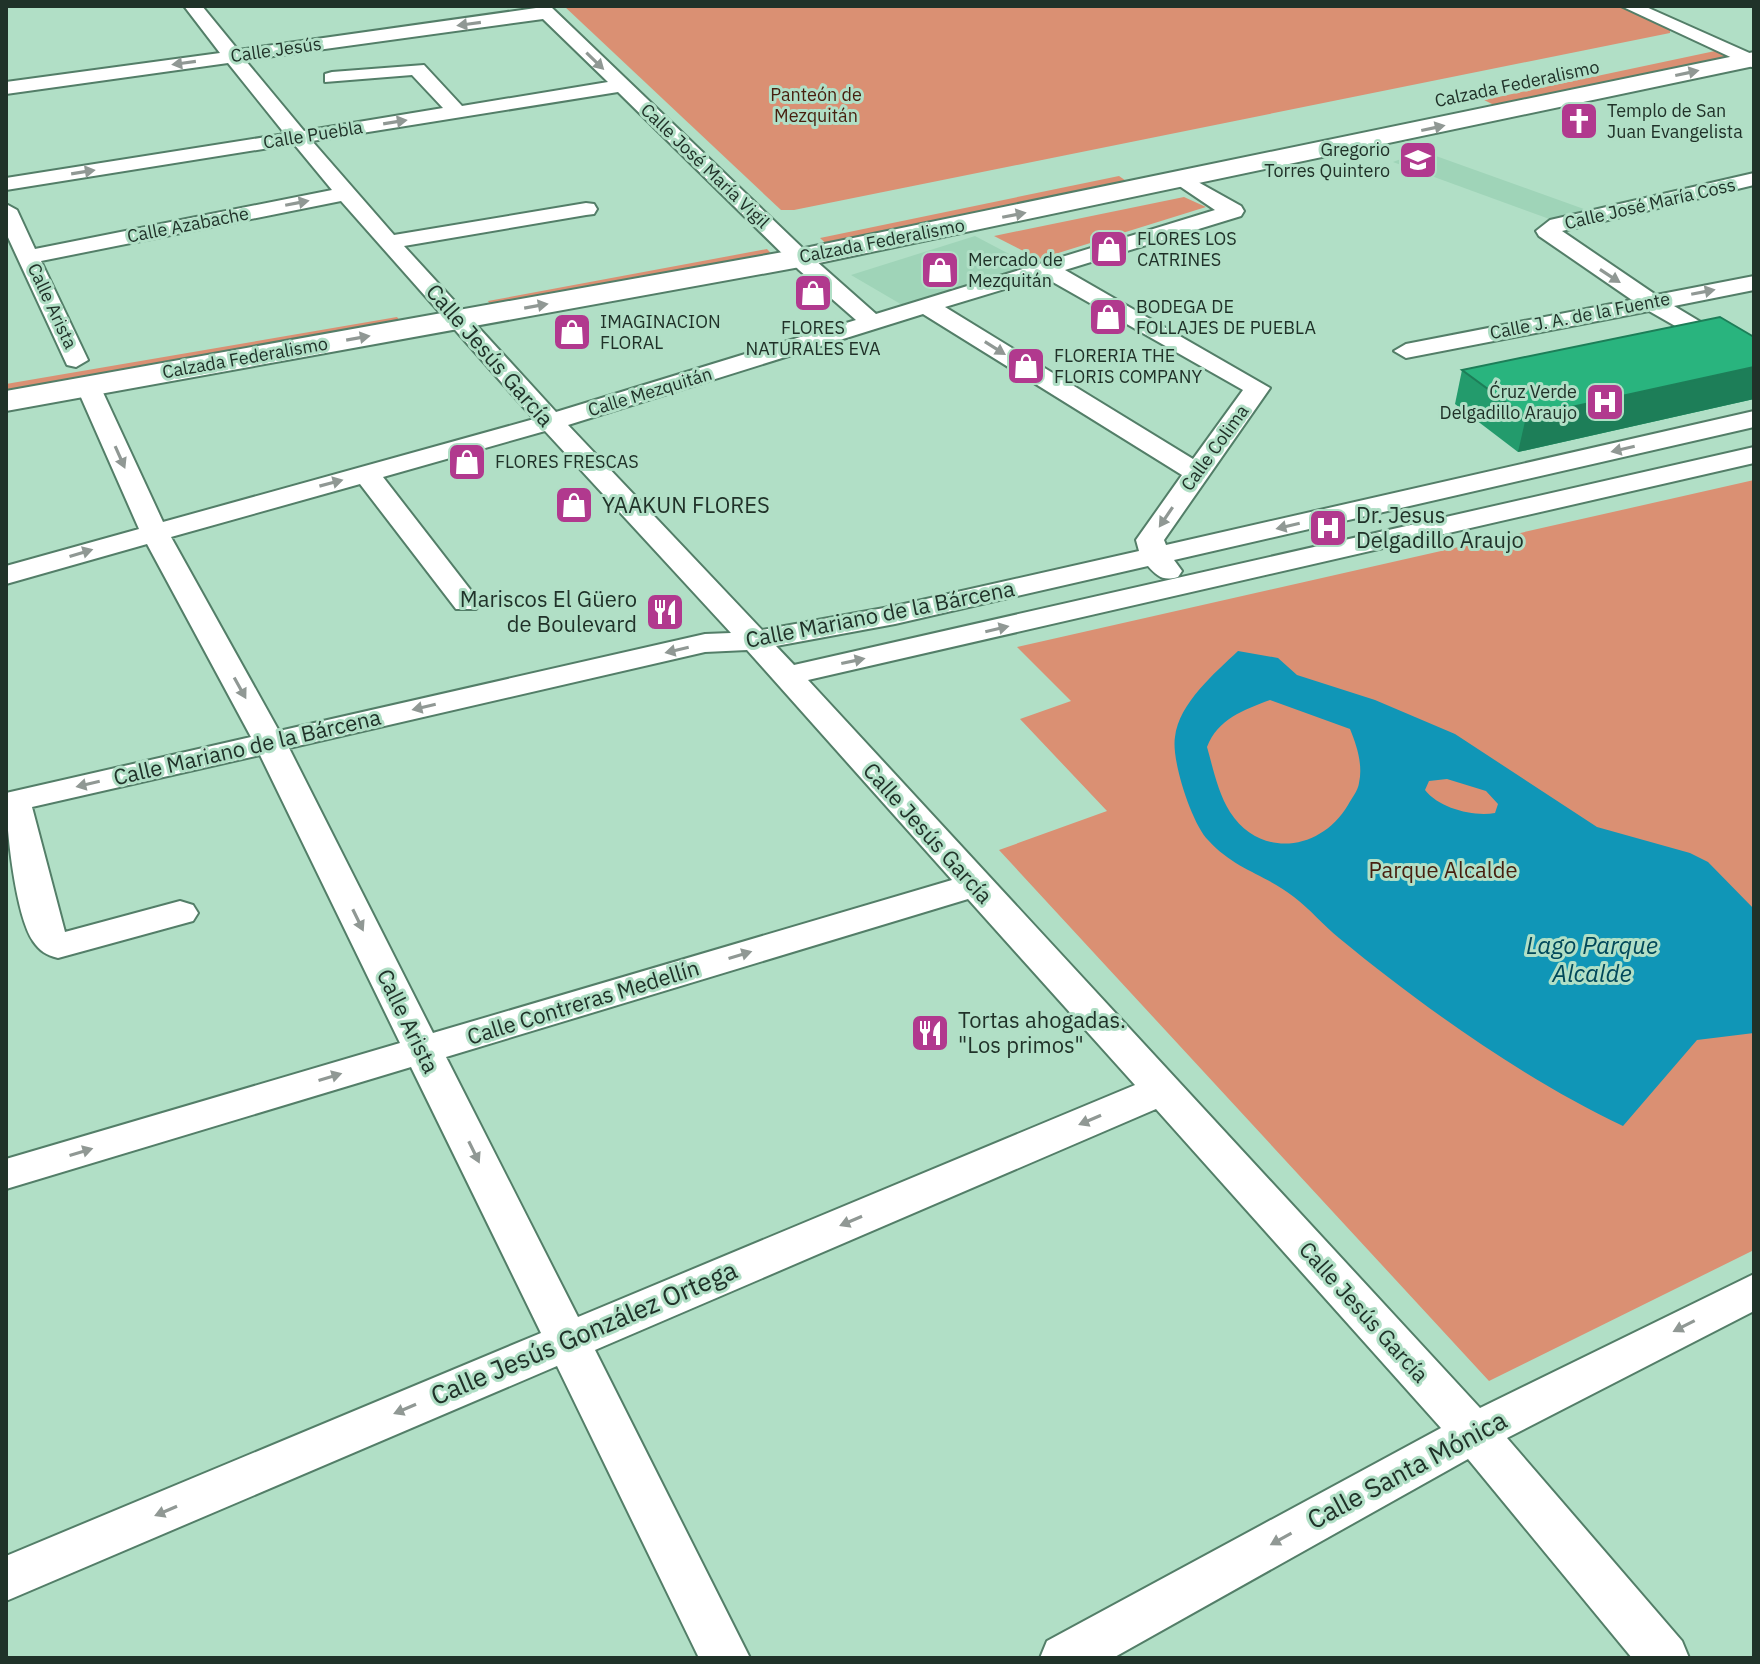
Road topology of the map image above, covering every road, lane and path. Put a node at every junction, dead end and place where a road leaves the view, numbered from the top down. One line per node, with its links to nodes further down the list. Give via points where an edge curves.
1 (193, 6): 5 (street, Calle Jesús García)
2 (1630, 6): 4 (street)
3 (543, 10): 5 (street, Calle Jesús, one-way to 5); 7 (street, Calle José María Vigil, one-way to 7)
4 (1744, 50): 9 (main road, Calzada Federalismo); 13 (main road, Calzada Federalismo, one-way to 4)
5 (232, 57): 8 (street, Calle Jesús, one-way to 8); 11 (street, Calle Jesús García)
6 (332, 78): 10 (street, via 417,69)
7 (621, 86): 10 (street, Calle Puebla); 20 (street, Calle José María Vigil)
8 (6, 88)
9 (1456, 96)
10 (457, 112): 11 (street, Calle Puebla, one-way to 10)
11 (299, 137): 14 (street, Calle Puebla, one-way to 11); 15 (street, Calle Jesús García)
12 (1754, 179): 24 (street, Calle José María Coss, one-way to 24, via 1547,231)
13 (1182, 181): 20 (main road, Calzada Federalismo, one-way to 13); 22 (street, Calle Mezquitán, via 1233,211)
14 (6, 184)
15 (349, 193): 19 (street, Calle Jesús García); 21 (street, Calle Azabache, one-way to 15)
16 (586, 209): 19 (street)
17 (6, 210): 21 (street, Calle Arista)
18 (872, 217): 20 (main road, Calzada Federalismo)
19 (391, 242): 26 (street, Calle Jesús García)
20 (789, 247): 26 (main road, Calzada Federalismo); 27 (street, Calle José María Vigil)
21 (28, 257): 31 (street, Calle Arista)
22 (1047, 269): 25 (street, Calle Mezquitán); 39 (street, Calle Colima, via 1257,388)
23 (1754, 283): 24 (street, Calle J. A. de la Fuente, one-way to 23)
24 (1651, 302): 28 (street, Calle J. A. de la Fuente); 29 (street)
25 (928, 307): 27 (street, Calle Mezquitán); 39 (street, one-way to 39)
26 (449, 308): 31 (main road, Calzada Federalismo); 34 (street, Calle Jesús García)
27 (873, 323): 34 (street, Calle Mezquitán)
28 (1406, 351)
29 (1754, 364)
30 (6, 372): 31 (main road, Calzada Federalismo)
31 (82, 373): 32 (main road, Calzada Federalismo); 40 (street, Calle Arista, one-way to 40)
32 (6, 401)
33 (1754, 419): 35 (street, Calle Mariano de la Bárcena)
34 (550, 422): 38 (street, Calle Mezquitán); 45 (street, Calle Jesús García)
35 (1663, 440): 37 (street); 41 (street, Calle Mariano de la Bárcena, one-way to 41)
36 (1754, 455): 37 (street, Calle Mariano de la Bárcena)
37 (1682, 471): 43 (street, Calle Mariano de la Bárcena)
38 (366, 473): 40 (street, Calle Mezquitán, one-way to 38); 44 (street)
39 (1197, 473): 41 (street, Calle Colima, one-way to 41, via 1150,540)
40 (154, 532): 42 (street, Calle Mezquitán, one-way to 40); 47 (street, Calle Arista, one-way to 47)
41 (1155, 557): 43 (street); 45 (street, Calle Mariano de la Bárcena)
42 (6, 575)
43 (1182, 586): 46 (street, Calle Mariano de la Bárcena, one-way to 43)
44 (466, 603)
45 (754, 641): 46 (street, Calle Jesús García); 47 (street, Calle Mariano de la Bárcena, one-way to 47, via 705,643)
46 (785, 676): 49 (street, Calle Jesús García)
47 (269, 741): 48 (street, Calle Mariano de la Bárcena, one-way to 48); 51 (street, Calle Arista, one-way to 51)
48 (10, 802): 50 (street, via 48,936 58,946)
49 (975, 885): 51 (street, Calle Contreras Medellín, one-way to 49); 52 (street, Calle Jesús García)
50 (180, 913)
51 (423, 1050): 53 (street, Calle Contreras Medellín, one-way to 51); 55 (street, Calle Arista, one-way to 55)
52 (1162, 1090): 55 (street, Calle Jesús González Ortega, one-way to 55); 56 (street, Calle Jesús García)
53 (6, 1174)
54 (1754, 1291): 56 (street, Calle Santa Mónica, one-way to 56)
55 (567, 1340): 57 (street, Calle Jesús González Ortega, one-way to 57); 58 (street, Calle Arista)
56 (1474, 1433): 59 (street, Calle Santa Mónica, one-way to 59); 60 (street, Calle Jesús García)
57 (6, 1579)
58 (725, 1658)
59 (1065, 1658)
60 (1664, 1658)

